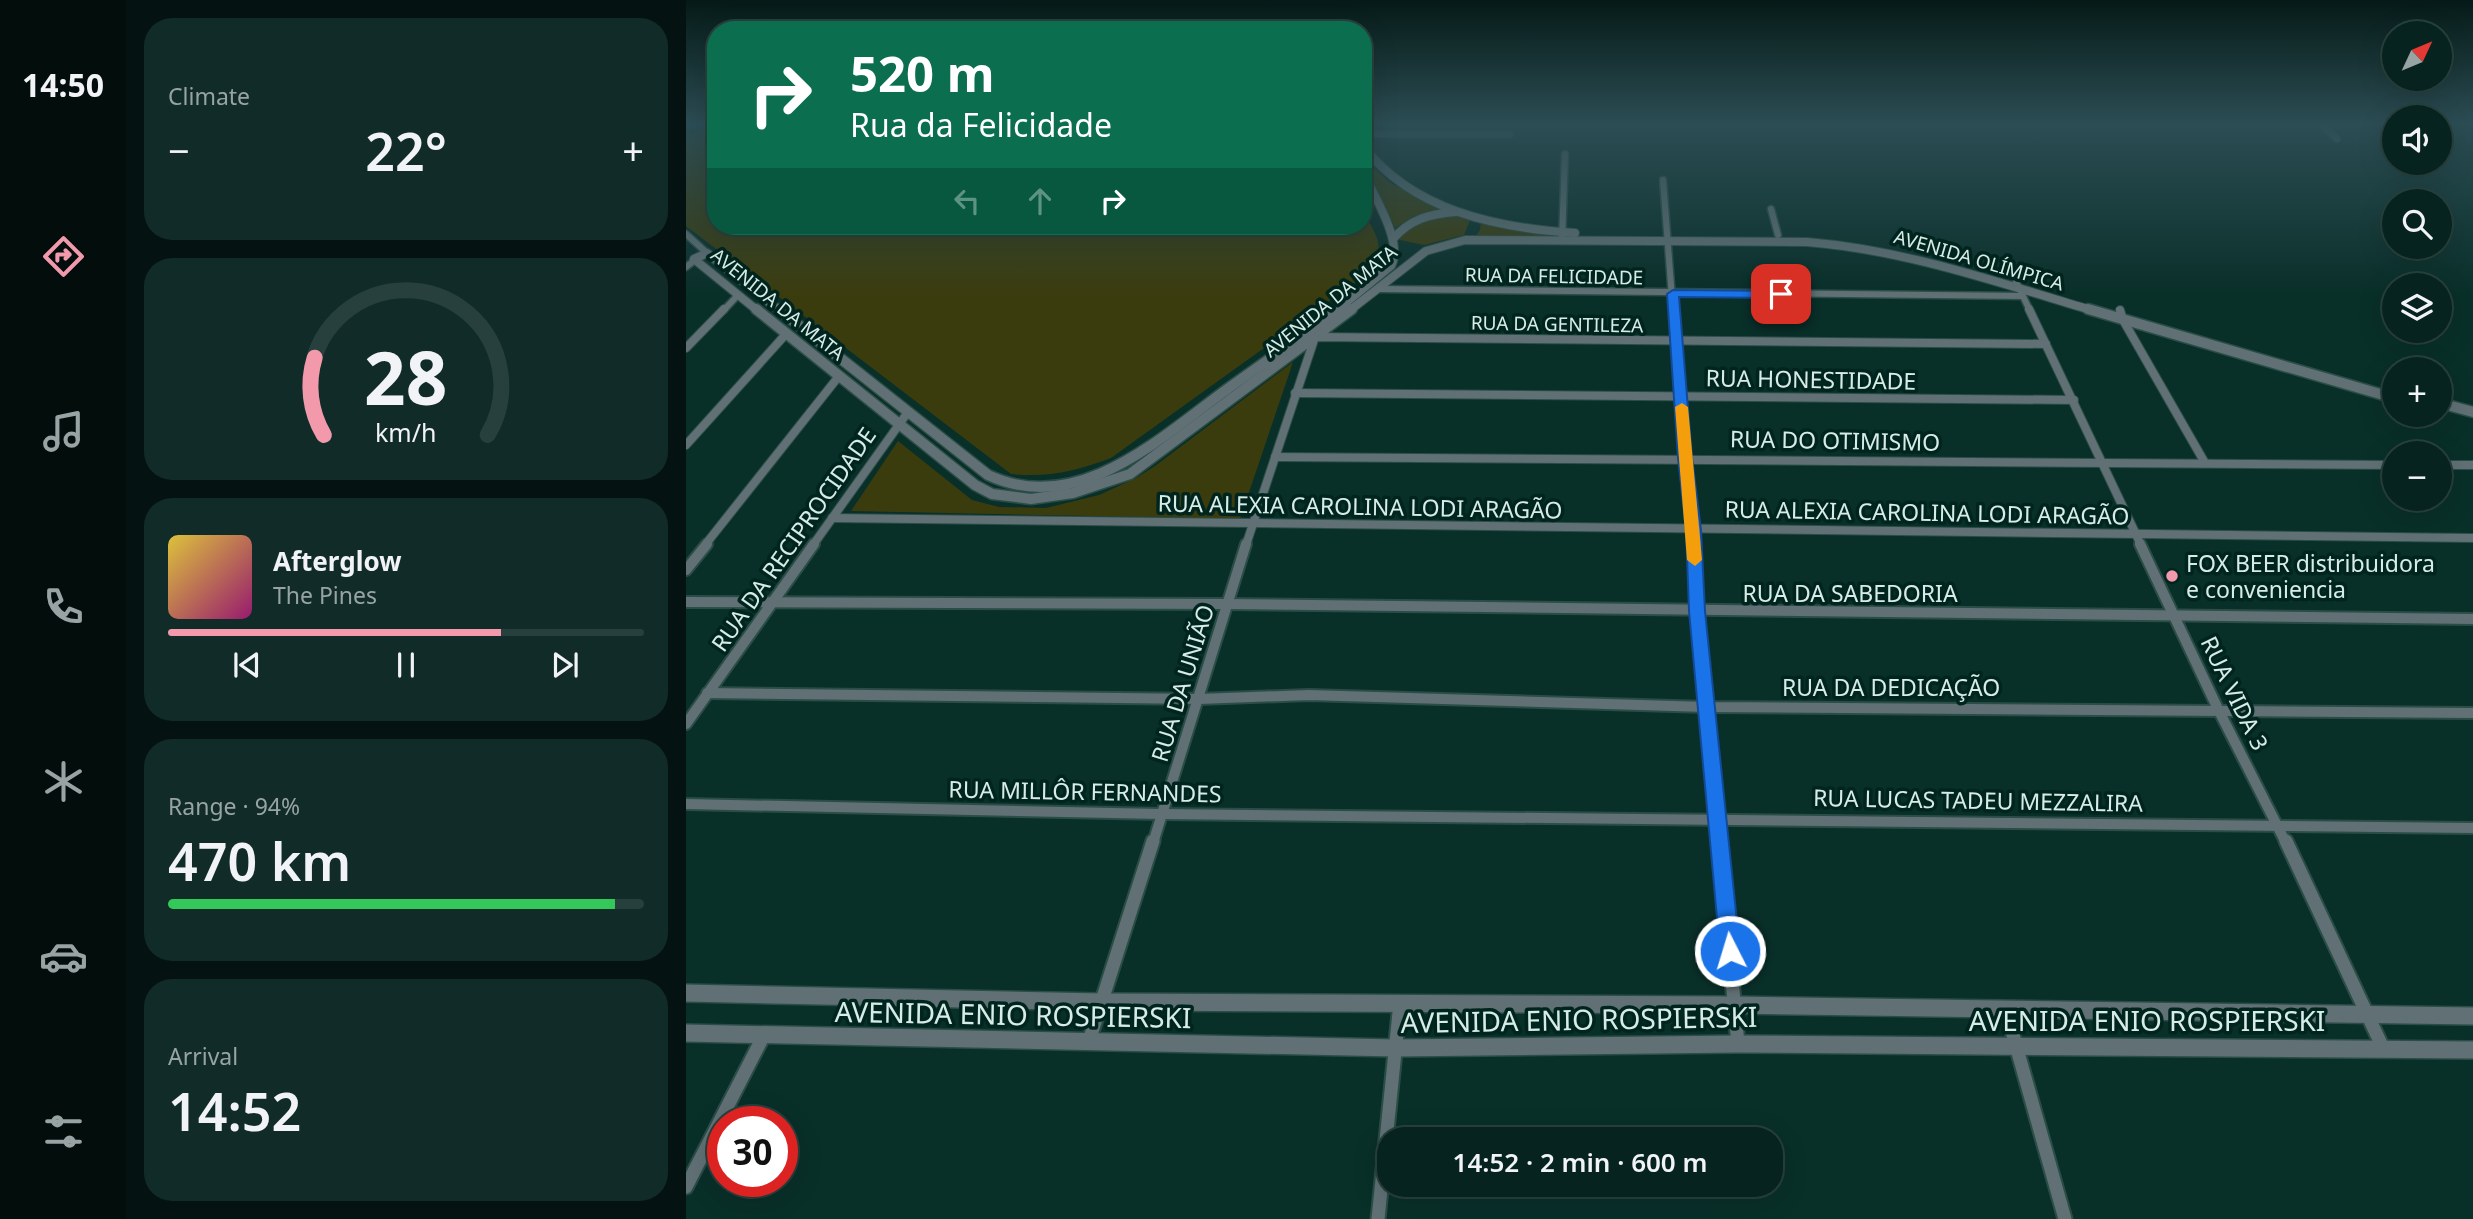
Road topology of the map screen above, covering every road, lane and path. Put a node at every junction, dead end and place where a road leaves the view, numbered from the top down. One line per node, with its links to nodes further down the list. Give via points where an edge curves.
1 (1663, 180): 12 (street)
2 (1396, 181): 6 (street)
3 (1564, 181): 11 (street)
4 (1372, 189): 15 (street, AVENIDA DA MATA)
5 (1771, 209): 10 (street)
6 (1459, 212): 7 (street); 15 (street, via 1415,219 1404,226)
7 (1473, 216): 8 (street); 13 (street, via 1475,228)
8 (1542, 230): 11 (street, AVENIDA OLÍMPICA)
9 (686, 234): 17 (street)
10 (1778, 235): 12 (street, AVENIDA OLÍMPICA); 20 (street, AVENIDA OLÍMPICA, via 1832,237 1910,249)
11 (1562, 237): 12 (street, AVENIDA OLÍMPICA); 14 (street, AVENIDA OLÍMPICA)
12 (1668, 238): 20 (street, AVENIDA OLÍMPICA, via 1857,246); 22 (street)
13 (1465, 240): 14 (street, AVENIDA DA MATA); 16 (street, AVENIDA DA MATA)
14 (1542, 241)
15 (1401, 245): 16 (street); 37 (street, AVENIDA DA MATA, via 1394,260 1372,282 1172,429 1101,475 1060,485 1007,485)
16 (1425, 250): 21 (street, AVENIDA DA MATA)
17 (707, 253): 18 (street, AVENIDA DA MATA); 37 (street, AVENIDA DA MATA)
18 (695, 260): 19 (street); 23 (street, AVENIDA DA MATA)
19 (686, 267)
20 (2019, 288): 22 (street, RUA DA FELICIDADE); 24 (street, AVENIDA OLÍMPICA); 28 (street, RUA VIDA 3)
21 (1378, 289): 22 (street, RUA DA FELICIDADE); 26 (street, AVENIDA DA MATA)
22 (1673, 294): 27 (street)
23 (738, 295): 25 (street, AVENIDA DA MATA); 29 (street)
24 (2121, 315): 31 (street, AVENIDA OLÍMPICA); 33 (street, AVENIDA OLÍMPICA); 46 (street)
25 (786, 334): 30 (street, AVENIDA DA MATA); 42 (street)
26 (1318, 337): 27 (street, RUA DA GENTILEZA); 32 (street, RUA DA UNIÃO); 41 (street, AVENIDA DA MATA, via 1152,460 1088,491 1033,498 995,495 975,485)
27 (1677, 341): 28 (street, RUA DA GENTILEZA); 34 (street)
28 (2046, 344): 35 (street, RUA VIDA 3)
29 (686, 348)
30 (839, 376): 41 (street, AVENIDA DA MATA); 55 (street)
31 (2382, 386)
32 (1295, 393): 34 (street, RUA HONESTIDADE); 43 (street, RUA DA UNIÃO)
33 (2382, 394)
34 (1681, 397): 35 (street, RUA HONESTIDADE); 44 (street)
35 (2074, 400): 45 (street, RUA VIDA 3)
36 (2452, 406): 38 (street)
37 (908, 412): 41 (street, RUA DA RECIPROCIDADE)
38 (2473, 412)
39 (2452, 415): 40 (street)
40 (2473, 421)
41 (899, 424): 50 (street, RUA DA RECIPROCIDADE)
42 (686, 445)
43 (1275, 457): 44 (street, RUA DO OTIMISMO); 51 (street, RUA DA UNIÃO)
44 (1685, 458): 45 (street, RUA DO OTIMISMO); 52 (street)
45 (2103, 463): 46 (street, RUA DO OTIMISMO); 53 (street, RUA VIDA 3)
46 (2205, 463): 47 (street, RUA DO OTIMISMO)
47 (2382, 465)
48 (2452, 465): 49 (street)
49 (2473, 466)
50 (832, 517): 51 (street, RUA ALEXIA CAROLINA LODI ARAGÃO); 57 (street, RUA DA RECIPROCIDADE)
51 (1253, 524): 52 (street, RUA ALEXIA CAROLINA LODI ARAGÃO); 58 (street, RUA DA UNIÃO)
52 (1694, 530): 53 (street, RUA ALEXIA CAROLINA LODI ARAGÃO); 59 (street)
53 (2137, 533): 54 (street, RUA ALEXIA CAROLINA LODI ARAGÃO); 60 (street, RUA VIDA 3)
54 (2473, 538)
55 (686, 570)
56 (686, 602): 57 (street, RUA DA SABEDORIA)
57 (772, 603): 58 (street, RUA DA SABEDORIA); 62 (street, RUA DA RECIPROCIDADE)
58 (1226, 604): 59 (street, RUA DA SABEDORIA); 63 (street, RUA DA UNIÃO)
59 (1697, 611): 60 (street, RUA DA SABEDORIA); 64 (street)
60 (2174, 613): 61 (street, RUA DA SABEDORIA); 65 (street, RUA VIDA 3)
61 (2473, 619)
62 (707, 693): 63 (street, RUA DA DEDICAÇÃO); 67 (street, RUA DA RECIPROCIDADE)
63 (1199, 699): 64 (street, RUA DA DEDICAÇÃO, via 1309,695); 69 (street, RUA DA UNIÃO)
64 (1706, 708): 65 (street, RUA DA DEDICAÇÃO); 71 (street)
65 (2218, 709): 66 (street, RUA DA DEDICAÇÃO); 72 (street, RUA VIDA 3)
66 (2473, 713)
67 (686, 724)
68 (686, 804): 69 (street, RUA MILLÔR FERNANDES)
69 (1161, 814): 70 (street, RUA MILLÔR FERNANDES); 75 (street, RUA DA UNIÃO)
70 (1483, 816): 71 (street, RUA LUCAS TADEU MEZZALIRA)
71 (1718, 818): 72 (street, RUA LUCAS TADEU MEZZALIRA); 77 (street)
72 (2278, 825): 73 (street, RUA LUCAS TADEU MEZZALIRA); 79 (street, RUA VIDA 3)
73 (2473, 828)
74 (686, 993): 75 (street, AVENIDA ENIO ROSPIERSKI)
75 (1102, 1002): 76 (street, AVENIDA ENIO ROSPIERSKI); 83 (street, RUA DA UNIÃO)
76 (1401, 1003): 77 (street, AVENIDA ENIO ROSPIERSKI); 86 (street)
77 (1735, 1005): 78 (street, AVENIDA ENIO ROSPIERSKI); 84 (street)
78 (2006, 1010): 79 (street, AVENIDA ENIO ROSPIERSKI); 85 (street)
79 (2367, 1015): 80 (street, AVENIDA ENIO ROSPIERSKI); 87 (street, RUA VIDA 3)
80 (2473, 1016)
81 (686, 1033): 82 (street, AVENIDA ENIO ROSPIERSKI)
82 (764, 1035): 83 (street, AVENIDA ENIO ROSPIERSKI); 89 (street)
83 (1089, 1041): 86 (street, AVENIDA ENIO ROSPIERSKI)
84 (1738, 1044): 85 (street, AVENIDA ENIO ROSPIERSKI); 86 (street, AVENIDA ENIO ROSPIERSKI)
85 (2017, 1045): 87 (street, AVENIDA ENIO ROSPIERSKI); 91 (street)
86 (1395, 1048): 90 (street)
87 (2383, 1048): 88 (street, AVENIDA ENIO ROSPIERSKI)
88 (2473, 1050)
89 (686, 1187)
90 (1378, 1219)
91 (2065, 1219)

